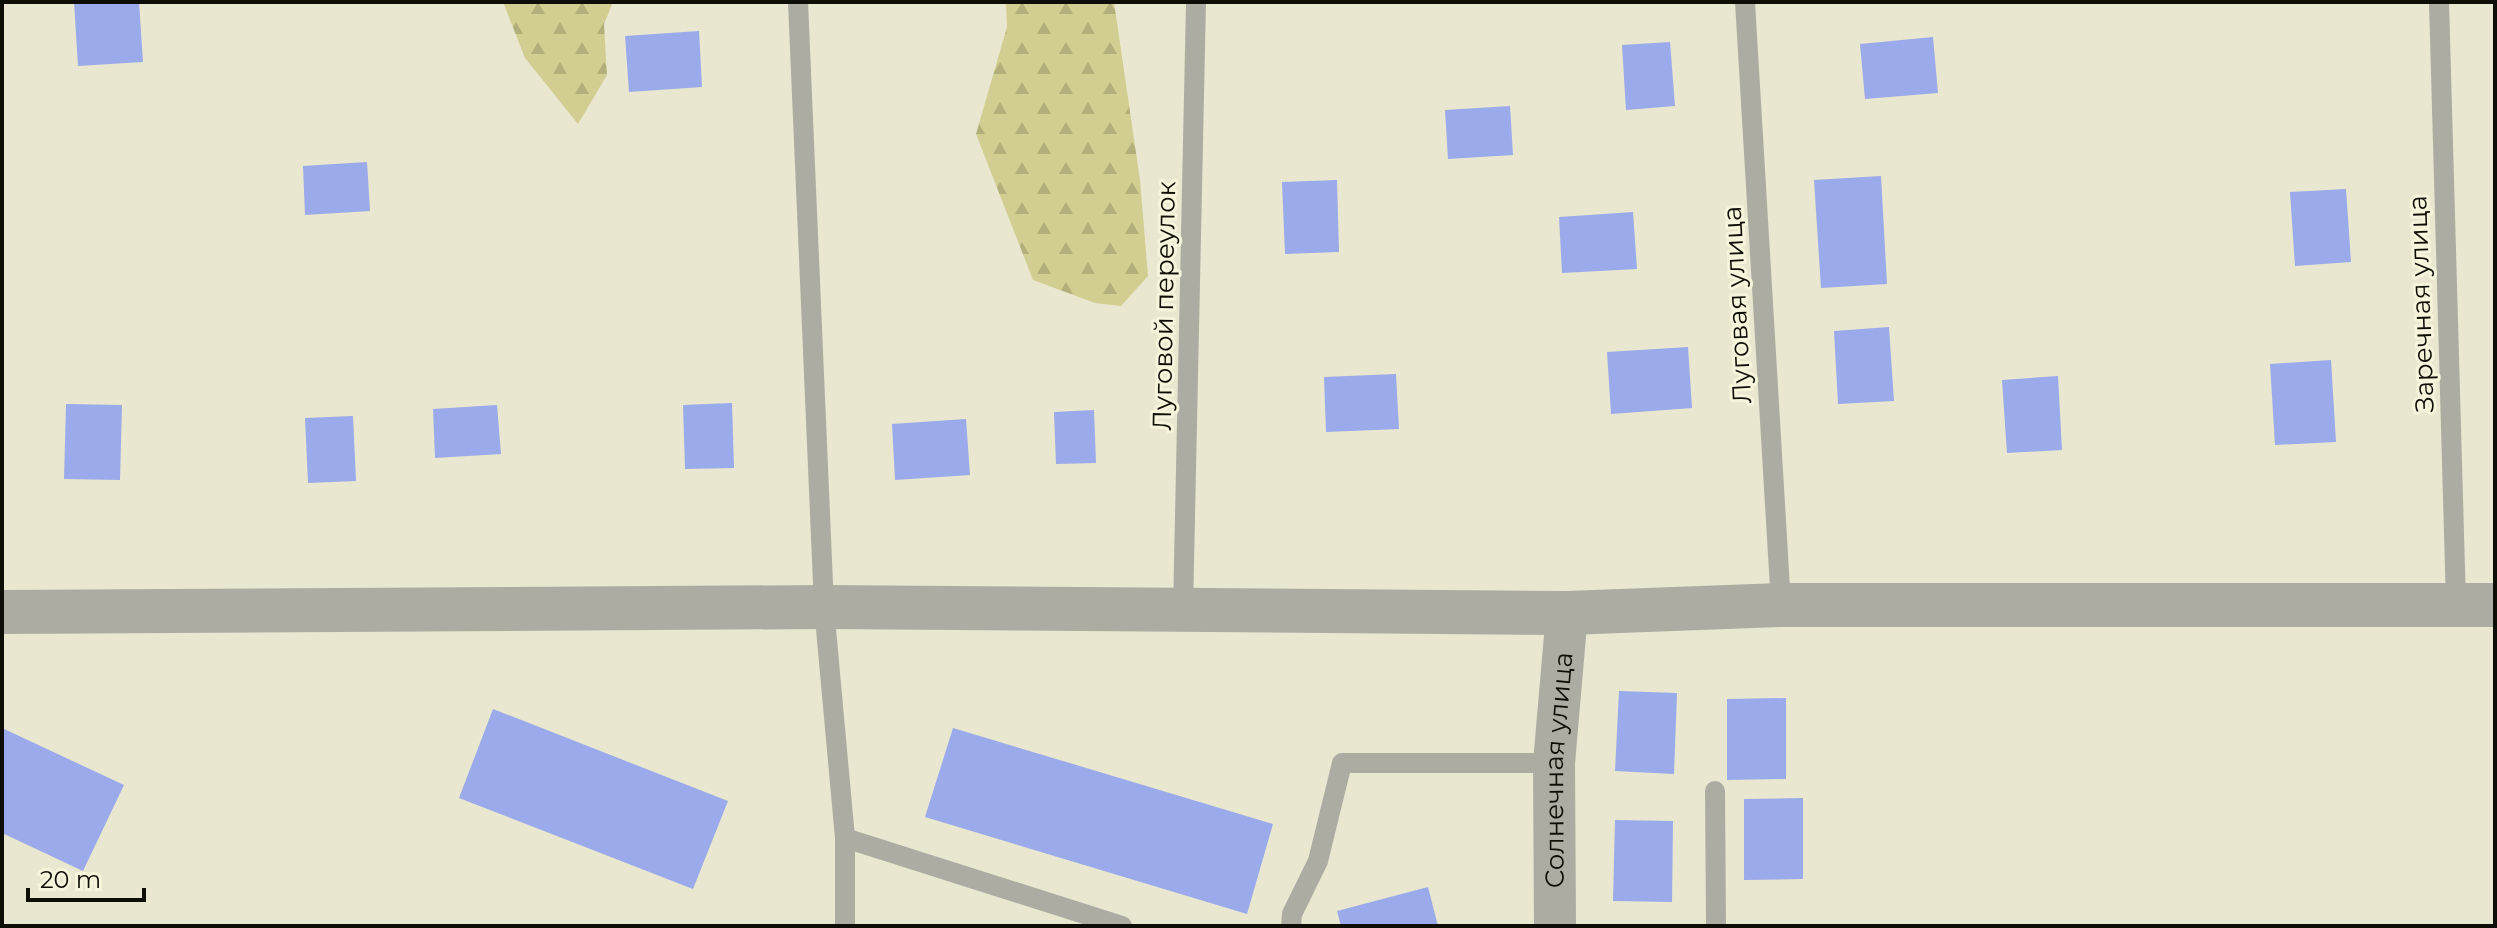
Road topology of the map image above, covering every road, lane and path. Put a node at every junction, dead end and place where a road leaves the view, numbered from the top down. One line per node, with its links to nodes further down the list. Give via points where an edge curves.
1 (798, 2): 7 (lane)
2 (1196, 2): 8 (lane, Луговой переулок)
3 (1745, 2): 6 (lane, Луговая улица)
4 (2439, 2): 5 (lane, Заречная улица)
5 (2475, 604): 6 (street)
6 (1781, 605): 10 (street)
7 (824, 607): 8 (street); 9 (street); 13 (lane)
8 (1183, 610): 10 (street)
9 (2, 612)
10 (1567, 613): 11 (street, Солнечная улица)
11 (1554, 763): 16 (lane, via 1342,763 1318,861); 17 (street, Солнечная улица)
12 (1715, 791): 18 (lane)
13 (845, 838): 14 (lane); 15 (lane)
14 (845, 926)
15 (1122, 926)
16 (1291, 926)
17 (1555, 926)
18 (1716, 926)

